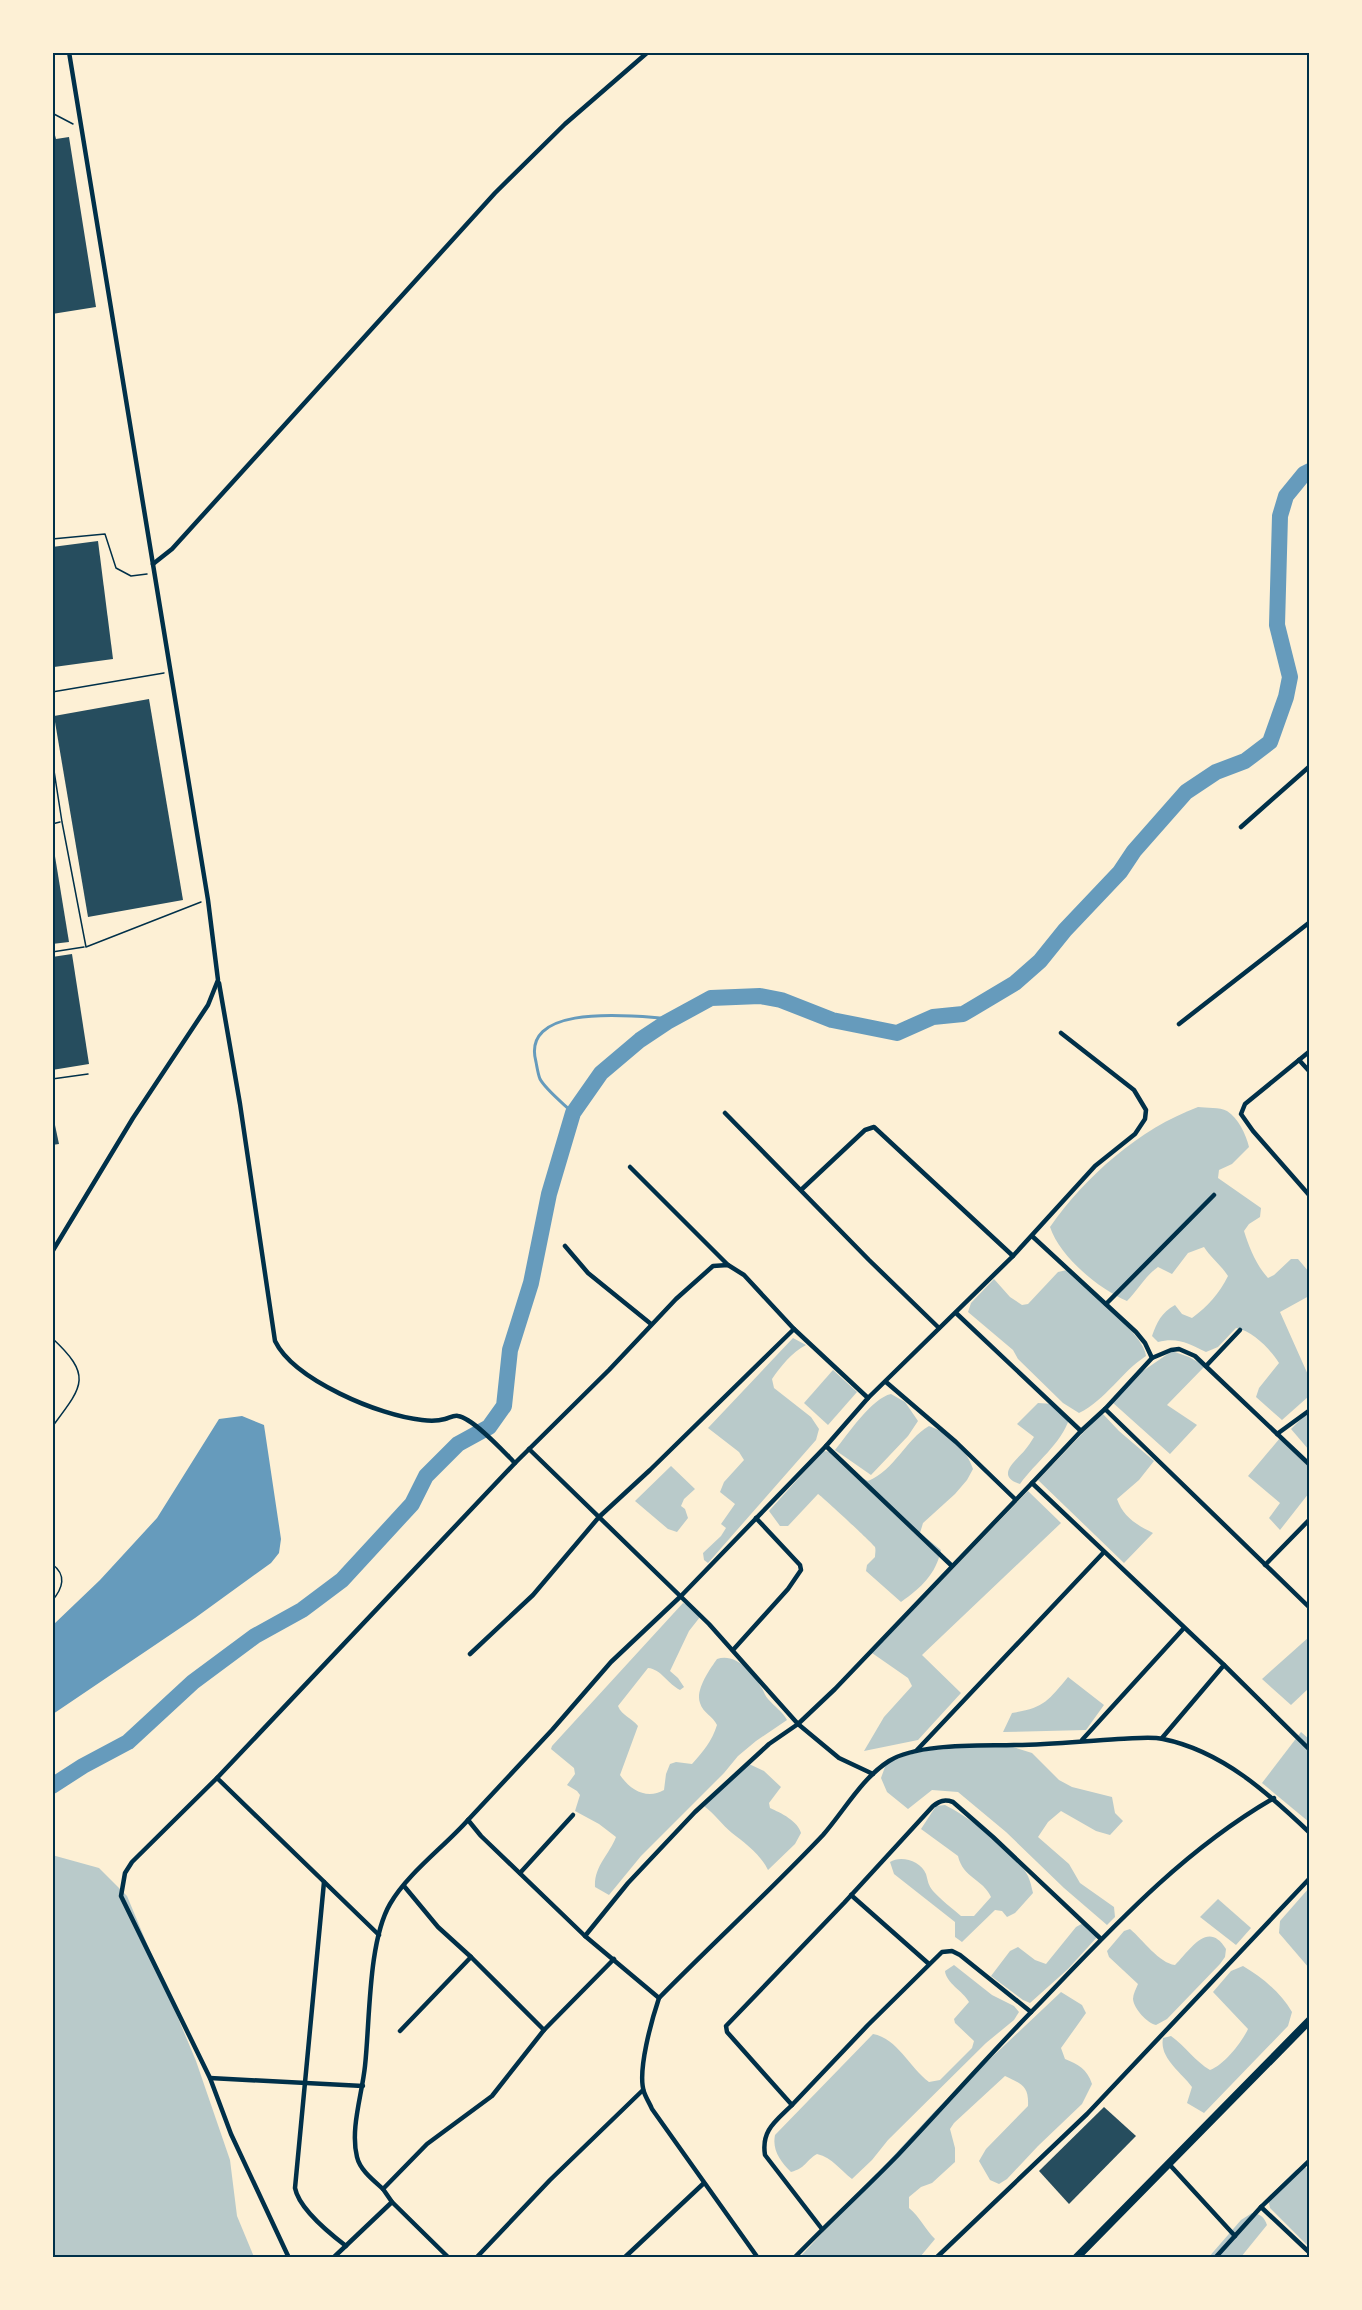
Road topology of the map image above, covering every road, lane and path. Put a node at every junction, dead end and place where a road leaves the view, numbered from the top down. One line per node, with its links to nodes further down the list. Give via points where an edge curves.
1 (69, 52): 4 (street)
2 (648, 52): 6 (street, via 565,124 495,193 171,549)
3 (52, 113): 4 (path)
4 (83, 130): 6 (street)
5 (52, 538): 7 (path, via 105,534 116,568 131,576)
6 (153, 564): 7 (street)
7 (154, 573): 8 (street)
8 (171, 672): 9 (path); 15 (street)
9 (52, 692)
10 (52, 758): 12 (path)
11 (1310, 766): 14 (street)
12 (62, 822): 13 (path); 17 (path)
13 (52, 824)
14 (1241, 827)
15 (208, 900): 17 (path); 19 (street)
16 (1310, 922): 20 (street)
17 (86, 947): 18 (path)
18 (52, 952)
19 (218, 980): 34 (street, via 208,1005 133,1118); 55 (street, via 279,1349 323,1384 369,1407 423,1420 461,1417 485,1433)
20 (1179, 1024)
21 (1062, 1033): 32 (street, via 1134,1090 1146,1110 1145,1119 1135,1134 1083,1177)
22 (1310, 1051): 23 (street)
23 (1299, 1060): 24 (street); 31 (street, via 1245,1104 1241,1114)
24 (1310, 1072)
25 (88, 1074): 26 (path)
26 (52, 1079)
27 (725, 1113): 29 (street)
28 (630, 1167): 36 (street)
29 (801, 1190): 35 (street, via 865,1130 874,1127); 40 (street)
30 (1214, 1195): 37 (street)
31 (1310, 1196)
32 (1032, 1236): 35 (street); 37 (street)
33 (565, 1246): 39 (street, via 588,1273)
34 (52, 1252)
35 (1013, 1256): 38 (street)
36 (728, 1265): 39 (street, via 713,1266); 41 (street, via 744,1275)
37 (1106, 1304): 44 (street, via 1136,1332)
38 (956, 1313): 40 (street); 51 (street)
39 (651, 1324): 54 (street)
40 (939, 1328): 46 (street)
41 (794, 1329): 47 (street); 59 (street)
42 (1240, 1330): 45 (street)
43 (52, 1338): 50 (path, via 79,1369 79,1384 73,1397)
44 (1152, 1358): 45 (street, via 1179,1349); 48 (street)
45 (1206, 1366): 52 (street)
46 (886, 1382): 47 (street); 58 (street)
47 (868, 1398): 53 (street)
48 (1105, 1409): 51 (street); 64 (street)
49 (1310, 1410): 52 (street)
50 (52, 1427)
51 (1081, 1431): 57 (street)
52 (1277, 1434): 56 (street)
53 (826, 1446): 60 (street); 65 (street)
54 (529, 1449): 55 (street); 59 (street)
55 (516, 1463): 79 (street)
56 (1310, 1465)
57 (1032, 1483): 58 (street); 62 (street)
58 (1015, 1500): 65 (street)
59 (599, 1517): 66 (street); 71 (street, via 533,1595)
60 (756, 1518): 66 (street); 70 (street, via 801,1570)
61 (1310, 1519): 64 (street)
62 (1104, 1552): 69 (street); 76 (street)
63 (52, 1564): 67 (path, via 60,1570 63,1581)
64 (1265, 1565): 68 (street)
65 (951, 1566): 73 (street)
66 (681, 1596): 70 (street); 82 (street, via 610,1662)
67 (52, 1601)
68 (1310, 1608)
69 (1184, 1628): 72 (street); 75 (street)
70 (733, 1650): 73 (street)
71 (470, 1654)
72 (1224, 1665): 74 (street); 77 (street)
73 (798, 1724): 78 (street, via 839,1758); 90 (street, via 769,1744 695,1812 627,1883)
74 (1162, 1738): 75 (street); 80 (street, via 1207,1754)
75 (1082, 1740): 76 (street)
76 (917, 1750): 78 (street, via 890,1760)
77 (1310, 1750)
78 (873, 1774): 95 (street, via 824,1833)
79 (217, 1778): 86 (street); 100 (street, via 132,1862 125,1873 122,1896)
80 (1274, 1798): 83 (street); 91 (street, via 1210,1839)
81 (573, 1815): 84 (street)
82 (468, 1820): 84 (street); 87 (street)
83 (1310, 1833)
84 (520, 1873): 90 (street)
85 (1310, 1878): 122 (street, via 1087,2114)
86 (324, 1882): 89 (street); 101 (street)
87 (404, 1886): 89 (street, via 391,1902); 92 (street, via 438,1927)
88 (851, 1895): 91 (street, via 933,1806 946,1800 953,1802); 94 (street); 104 (street, via 726,2025 727,2032)
89 (379, 1935): 102 (street)
90 (585, 1936): 93 (street)
91 (1101, 1939): 96 (street)
92 (471, 1958): 98 (street); 99 (street)
93 (614, 1959): 95 (street); 98 (street)
94 (929, 1964): 96 (street, via 942,1952 952,1951); 104 (street)
95 (659, 1998): 103 (street, via 644,2064)
96 (1031, 2012): 111 (street)
97 (1310, 2020): 106 (highway)
98 (544, 2030): 108 (street, via 492,2096 427,2144)
99 (400, 2031)
100 (210, 2078): 101 (street); 115 (street, via 246,2167)
101 (305, 2084): 102 (street); 113 (street, via 296,2195 322,2226)
102 (363, 2086): 108 (street, via 355,2130 357,2159)
103 (643, 2090): 107 (street); 118 (street)
104 (792, 2105): 111 (street, via 768,2129 765,2155)
105 (1310, 2160): 110 (street)
106 (1169, 2164): 112 (street); 123 (highway)
107 (704, 2182): 119 (street); 120 (street)
108 (382, 2189): 109 (street)
109 (392, 2202): 113 (street); 117 (street)
110 (1261, 2207): 112 (street); 114 (street)
111 (822, 2229): 121 (street)
112 (1235, 2236): 124 (street)
113 (346, 2246): 116 (street)
114 (1310, 2253)
115 (290, 2258)
116 (333, 2258)
117 (449, 2258)
118 (476, 2258)
119 (624, 2258)
120 (758, 2258)
121 (794, 2258)
122 (936, 2258)
123 (1076, 2258)
124 (1215, 2258)

